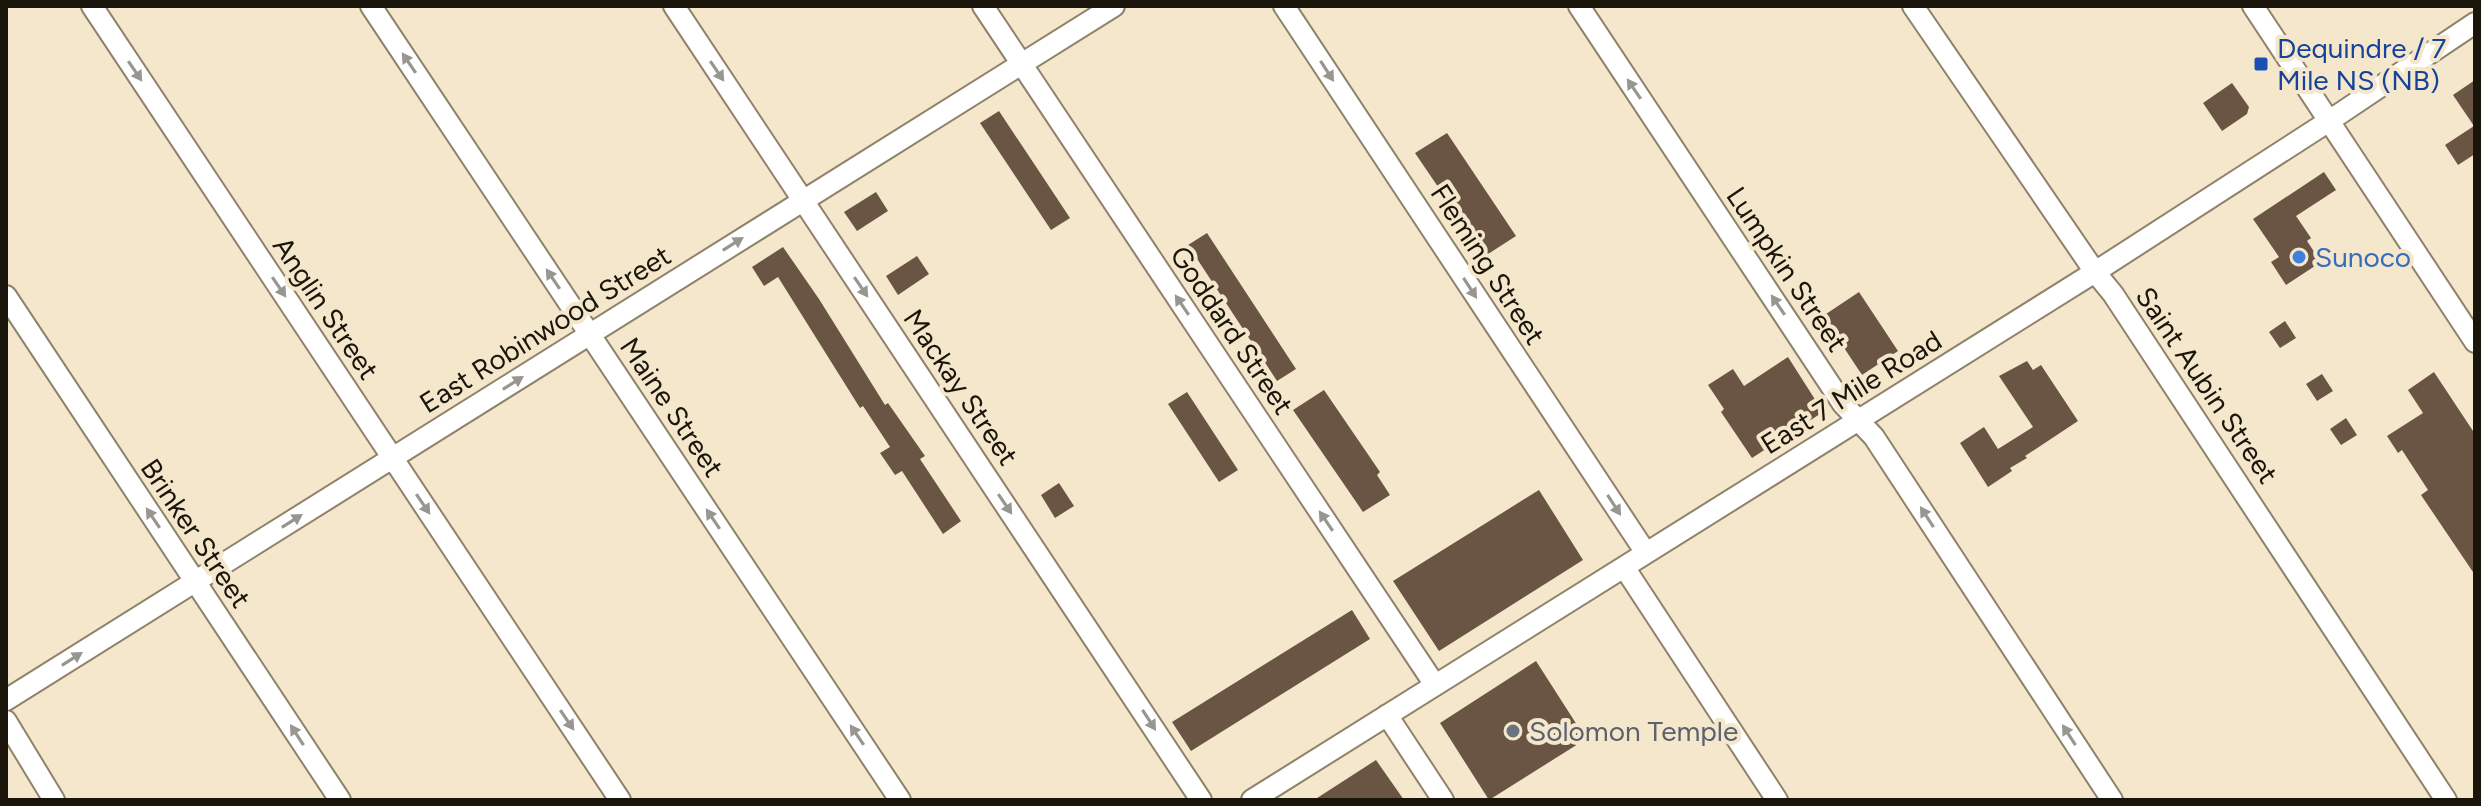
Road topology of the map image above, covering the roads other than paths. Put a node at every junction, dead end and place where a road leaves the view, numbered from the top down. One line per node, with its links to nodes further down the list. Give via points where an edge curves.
1 (92, 6): 19 (street, Anglin Street, one-way to 19)
2 (371, 6): 16 (street, Maine Street, one-way to 2)
3 (674, 6): 13 (street, Mackay Street, one-way to 13)
4 (983, 6): 11 (street, Goddard Street)
5 (1114, 6): 11 (street, East Robinwood Street)
6 (1284, 6): 20 (street, Fleming Street, one-way to 20)
7 (1579, 6): 18 (street, Lumpkin Street, one-way to 7, via 1843,404)
8 (1913, 6): 14 (street, Saint Aubin Street)
9 (2253, 6): 12 (street)
10 (2475, 23): 12 (street, East 7 Mile Road)
11 (1021, 64): 13 (street, East Robinwood Street); 23 (street, Goddard Street, one-way to 11)
12 (2329, 121): 14 (street, East 7 Mile Road); 17 (street)
13 (803, 200): 16 (street, East Robinwood Street, one-way to 13); 31 (street, Mackay Street, one-way to 31)
14 (2095, 272): 18 (street, East 7 Mile Road); 36 (street, Saint Aubin Street)
15 (6, 296): 22 (street, Brinker Street, one-way to 15)
16 (590, 334): 19 (street, East Robinwood Street, one-way to 16); 30 (street, Maine Street, one-way to 16)
17 (2475, 342)
18 (1859, 420): 20 (street, East 7 Mile Road); 35 (street, Lumpkin Street, one-way to 18)
19 (392, 458): 22 (street, East Robinwood Street, one-way to 19); 29 (street, Anglin Street, one-way to 29)
20 (1646, 553): 21 (street, East 7 Mile Road)
21 (1624, 567): 23 (street, East 7 Mile Road); 34 (street)
22 (195, 582): 24 (street, East Robinwood Street, one-way to 22); 28 (street, Brinker Street, one-way to 22)
23 (1435, 685): 25 (street, East 7 Mile Road)
24 (6, 700)
25 (1387, 715): 32 (street, East 7 Mile Road); 33 (street)
26 (6, 721): 27 (street)
27 (54, 800)
28 (340, 800)
29 (620, 800)
30 (900, 800)
31 (1201, 800)
32 (1252, 800)
33 (1443, 800)
34 (1777, 800)
35 (2112, 800)
36 (2446, 800)

